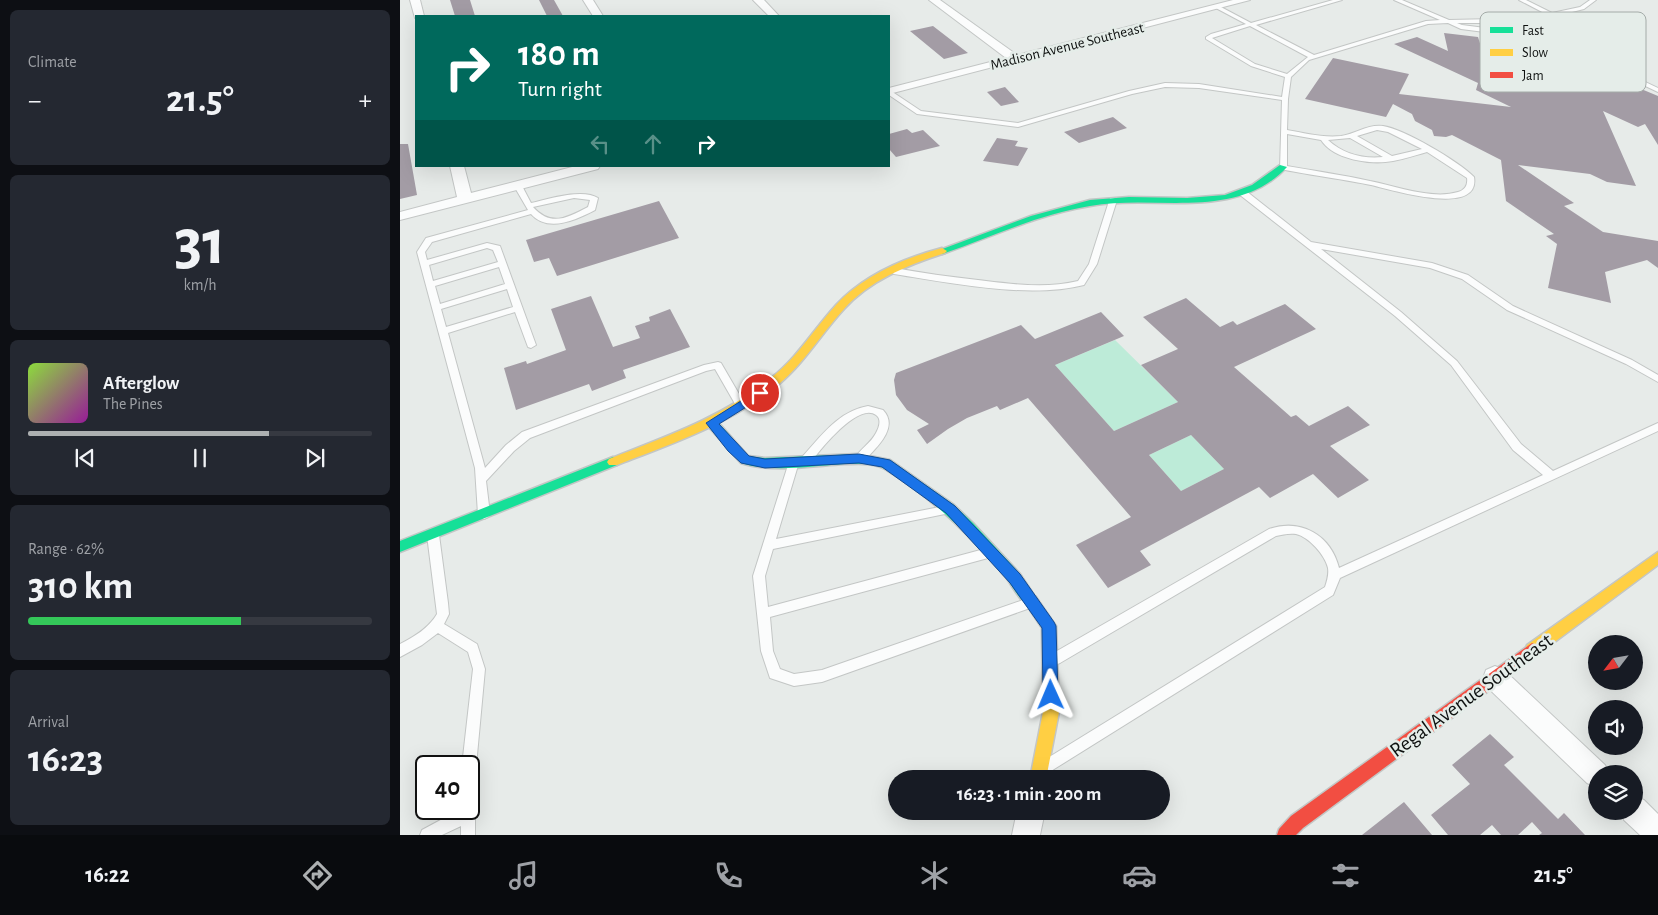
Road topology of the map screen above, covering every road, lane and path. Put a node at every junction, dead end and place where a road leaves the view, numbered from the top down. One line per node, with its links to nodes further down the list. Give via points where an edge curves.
1 (415, 0): 13 (street)
2 (588, 0): 14 (street)
3 (758, 0): 15 (street)
4 (934, 0): 21 (street)
5 (1244, 0): 10 (street, Madison Avenue Southeast)
6 (1339, 0): 18 (lane)
7 (1396, 0): 16 (lane)
8 (1522, 0): 11 (lane)
9 (1593, 0): 12 (lane, via 1586,7)
10 (1217, 7): 18 (lane); 21 (street, Madison Avenue Southeast)
11 (1546, 12)
12 (1565, 12)
13 (420, 15)
14 (597, 15)
15 (773, 15)
16 (1444, 21): 17 (lane); 19 (lane); 20 (lane, via 1428,22)
17 (1480, 21)
18 (1250, 25): 20 (lane); 22 (lane, via 1208,38 1257,67)
19 (1480, 30)
20 (1313, 56): 22 (lane)
21 (1015, 59): 25 (street, Madison Avenue Southeast)
22 (1288, 76): 27 (lane)
23 (1646, 84): 24 (lane)
24 (1658, 90)
25 (890, 91)
26 (890, 92): 27 (lane, via 919,113 1018,125 1166,85 1199,86)
27 (1285, 99): 28 (lane)
28 (1284, 132): 30 (lane); 35 (lane)
29 (1351, 136): 30 (lane); 31 (lane, via 1383,128); 32 (lane)
30 (1323, 137): 32 (lane, via 1325,143 1356,159)
31 (1426, 150): 32 (lane); 35 (lane, via 1470,177 1467,191 1447,197 1425,196)
32 (1392, 159)
33 (457, 167): 38 (street)
34 (589, 167): 36 (street)
35 (1283, 167): 37 (street)
36 (518, 186): 38 (street); 40 (lane)
37 (1243, 193): 39 (street, via 1196,202); 42 (lane)
38 (465, 199): 41 (street)
39 (1113, 200): 45 (street, via 1060,211); 45 (lane, via 1093,264 1081,283 1046,289 942,280)
40 (532, 208): 40 (lane, via 536,215 546,220 560,221 577,217 592,208 594,198 574,196); 44 (lane, via 429,240 420,252)
41 (400, 216)
42 (1309, 244): 52 (lane, via 1432,266 1465,277 1510,308 1629,362); 58 (lane, via 1454,363 1516,447)
43 (503, 263): 44 (lane, via 498,248 487,245); 46 (lane); 47 (lane)
44 (424, 264): 46 (lane)
45 (892, 270): 53 (street, via 851,296 787,372)
46 (430, 285): 48 (lane)
47 (510, 285): 48 (lane); 49 (lane)
48 (436, 308): 50 (lane)
49 (518, 308): 50 (lane); 51 (lane)
50 (443, 331): 59 (lane, via 480,468)
51 (531, 345)
52 (1658, 379)
53 (741, 406): 54 (street); 59 (lane, via 718,365 704,368 526,435)
54 (712, 423): 57 (street, via 745,460 765,464); 61 (street)
55 (1658, 427): 58 (lane)
56 (859, 459): 57 (street); 57 (lane, via 879,436 885,422 878,410 867,409 837,426); 60 (street, via 886,463)
57 (799, 462): 63 (lane)
58 (1551, 475): 67 (lane)
59 (480, 481): 61 (lane)
60 (950, 509): 63 (lane); 65 (street)
61 (484, 514): 62 (street)
62 (433, 535): 64 (street); 70 (lane, via 443,614)
63 (768, 545): 69 (lane, via 759,576)
64 (400, 547)
65 (992, 552): 68 (street); 69 (lane)
66 (1658, 558): 73 (street, Regal Avenue Southeast)
67 (1335, 574): 72 (lane, via 1331,558 1301,531 1273,532); 77 (lane, via 1329,591)
68 (1032, 601): 69 (lane, via 822,676 794,680 775,674 767,651); 72 (street, via 1049,626)
69 (762, 614)
70 (437, 626): 71 (lane); 74 (lane, via 473,648 479,669)
71 (400, 651)
72 (1050, 662): 76 (street, via 1051,712)
73 (1495, 678): 75 (street); 86 (street, Regal Avenue Southeast, via 1297,822)
74 (470, 755)
75 (1588, 766)
76 (1039, 770)
77 (1046, 770)
78 (1643, 819): 82 (street)
79 (453, 820): 83 (lane)
80 (468, 820): 84 (lane)
81 (1029, 820): 85 (street)
82 (1658, 833)
83 (427, 835)
84 (468, 835)
85 (1026, 835)
86 (1285, 835)

